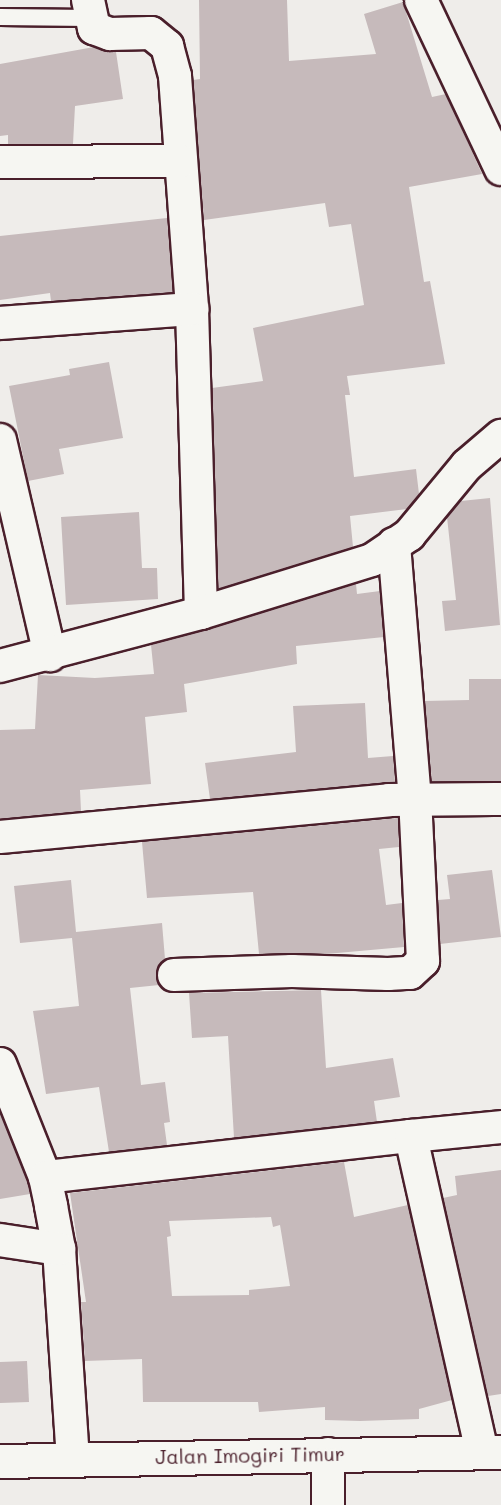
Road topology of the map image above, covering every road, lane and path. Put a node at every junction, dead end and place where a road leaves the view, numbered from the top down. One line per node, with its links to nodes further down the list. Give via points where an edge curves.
1 (421, 0): 6 (street)
2 (88, 9): 3 (lane); 4 (street, via 94,28 110,34 151,33 166,46 175,76)
3 (0, 17)
4 (181, 161): 5 (street); 7 (street)
5 (0, 162)
6 (501, 169)
7 (192, 309): 8 (street); 12 (street)
8 (0, 323)
9 (501, 436): 11 (street, via 467,465 409,534)
10 (0, 440): 13 (street)
11 (394, 544): 12 (street, via 372,560); 16 (street)
12 (201, 613): 13 (street)
13 (50, 654): 14 (street)
14 (0, 666)
15 (501, 799): 16 (street)
16 (415, 800): 17 (street); 18 (street, via 423,961 410,973)
17 (0, 837)
18 (174, 975)
19 (0, 1064): 22 (street)
20 (501, 1127): 21 (street)
21 (411, 1136): 22 (street); 25 (street)
22 (45, 1177): 24 (street)
23 (0, 1240): 24 (street)
24 (59, 1249): 27 (street)
25 (492, 1452): 26 (main road, Jalan Imogiri Timur)
26 (328, 1454): 27 (main road, Jalan Imogiri Timur); 29 (street)
27 (73, 1458): 28 (main road, Jalan Imogiri Timur)
28 (0, 1461)
29 (328, 1505)

